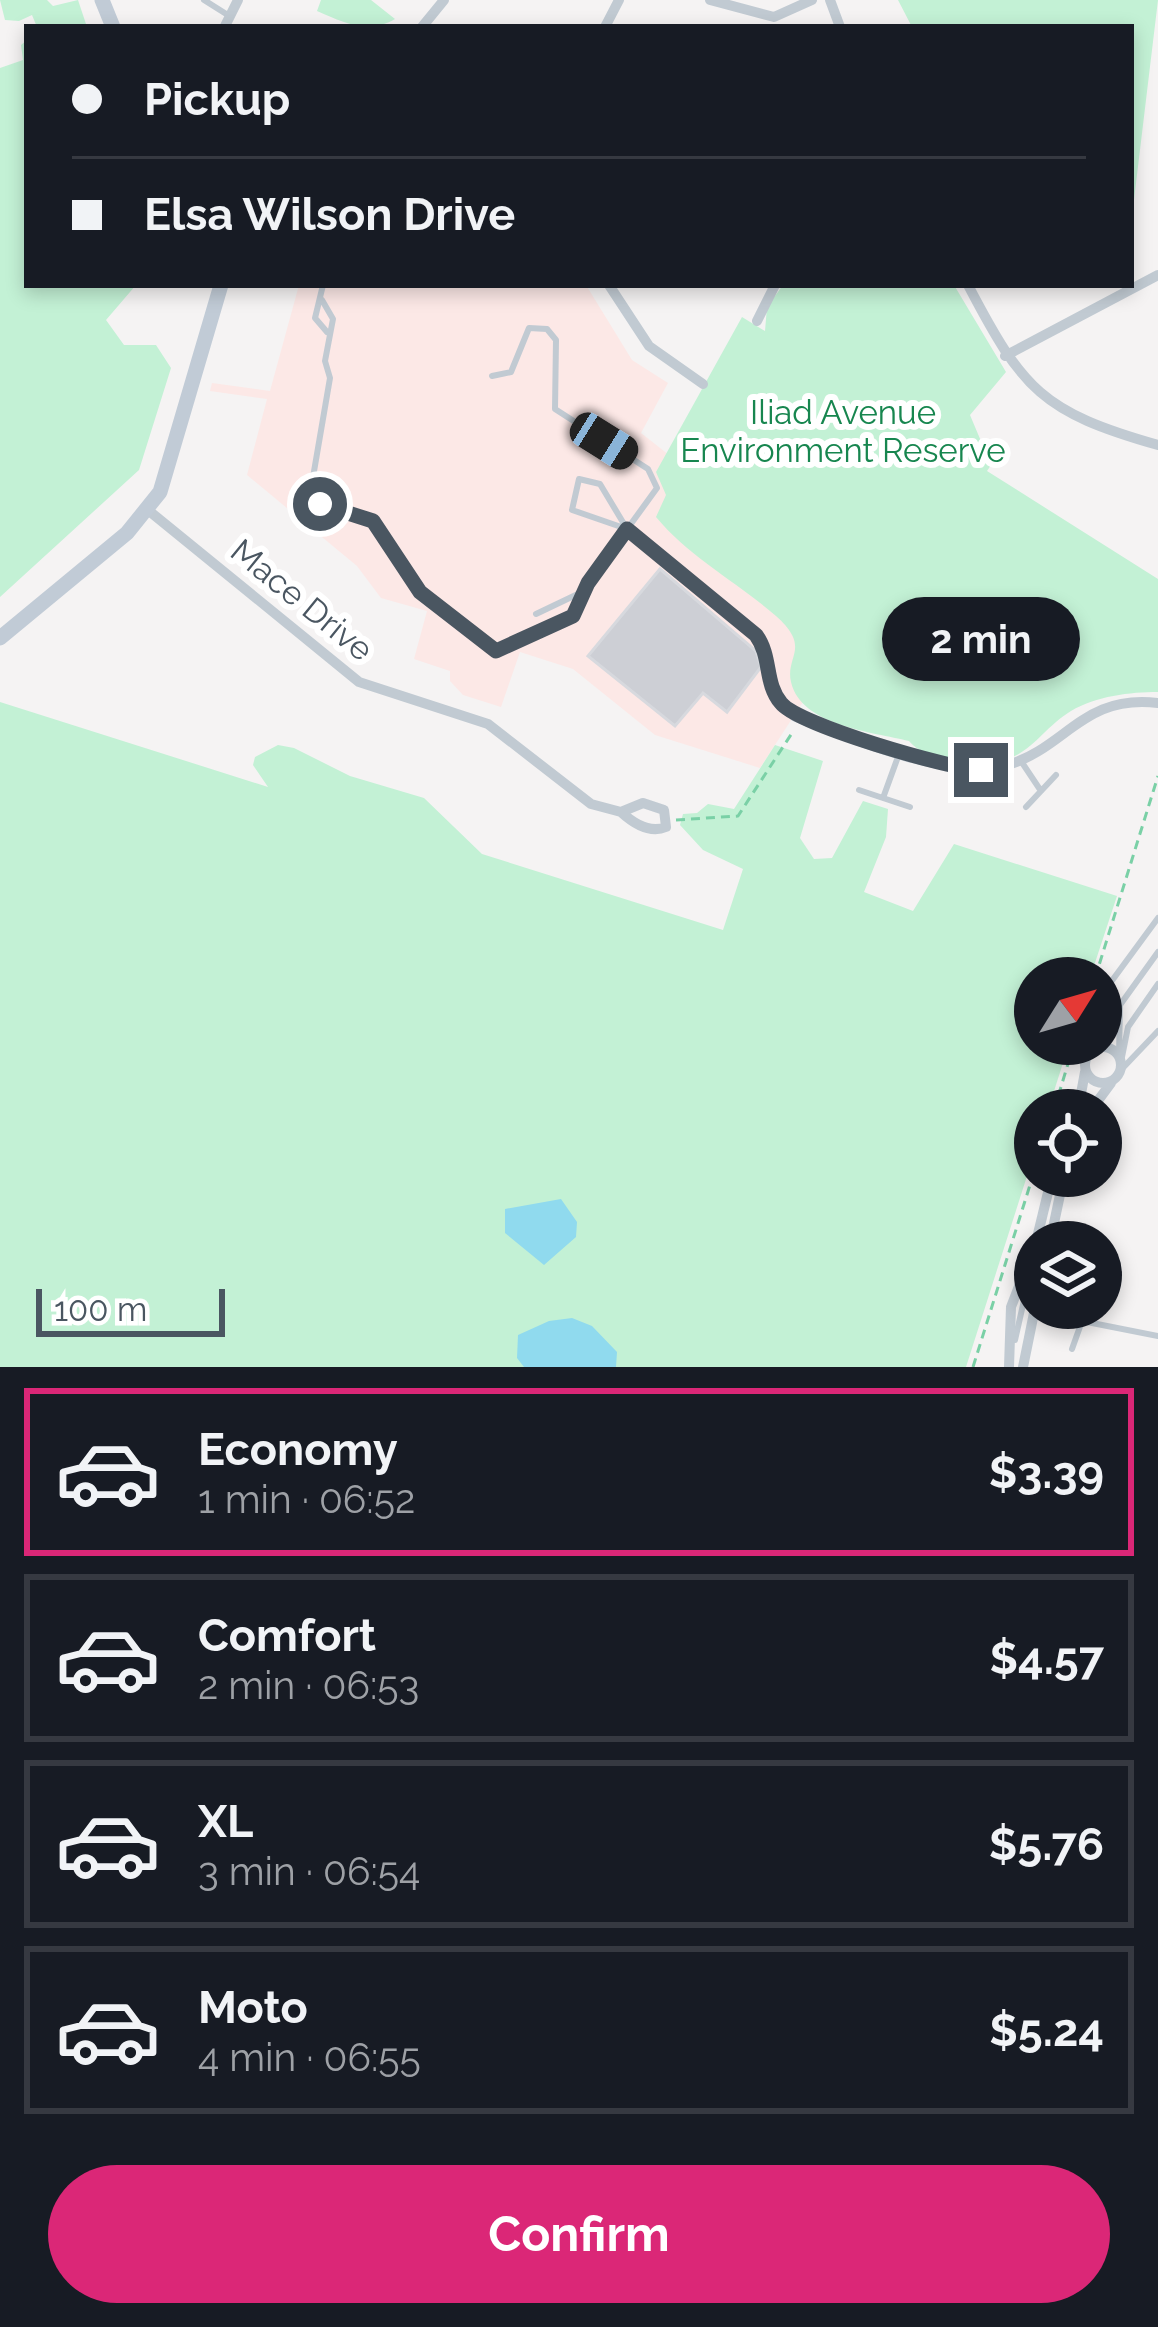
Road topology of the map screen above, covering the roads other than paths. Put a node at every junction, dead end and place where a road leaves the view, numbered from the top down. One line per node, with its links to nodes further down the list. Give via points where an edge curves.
1 (204, 0): 6 (lane)
2 (238, 0): 6 (street)
3 (444, 0): 7 (street)
4 (710, 0): 5 (street, via 774,17)
5 (812, 0)
6 (228, 21)
7 (424, 24)
8 (220, 288): 21 (main road, via 170,463)
9 (323, 288): 14 (lane)
10 (611, 288): 19 (street, via 649,346)
11 (774, 288): 15 (street)
12 (970, 288): 17 (street)
13 (1133, 288): 17 (street)
14 (322, 300): 16 (lane, via 332,320); 16 (lane, via 315,318)
15 (757, 321)
16 (328, 335): 23 (lane, via 331,378 312,483 317,502 373,521 420,592 492,651 569,619)
17 (1005, 356): 20 (street, via 1071,417)
18 (492, 376): 22 (lane, via 511,372 529,328 551,332 555,409 644,466 656,483)
19 (703, 384)
20 (1158, 446)
21 (148, 510): 25 (main road); 36 (street, Mace Drive, via 358,682 488,724 591,804)
22 (627, 529): 22 (lane, via 572,510 576,481 599,484); 23 (lane); 27 (lane, via 756,635 772,689)
23 (584, 591): 24 (lane)
24 (536, 614)
25 (0, 638)
26 (1158, 703): 29 (street, via 1089,714)
27 (797, 717): 28 (street)
28 (900, 750): 29 (street, via 971,770); 33 (lane)
29 (1021, 761): 32 (lane)
30 (1057, 775): 32 (lane)
31 (859, 790): 33 (lane)
32 (1041, 791): 35 (lane)
33 (883, 798): 34 (lane)
34 (910, 806)
35 (1026, 807)
36 (621, 812): 36 (street, Mace Drive, via 655,830 668,820 664,810 643,803)
37 (1158, 918): 39 (lane)
38 (1158, 952): 43 (lane, via 1120,1005)
39 (1122, 967)
40 (1158, 984): 43 (lane, via 1128,1027)
41 (1158, 1031): 43 (lane)
42 (1092, 1065): 43 (street, via 1096,1082)
43 (1119, 1066): 44 (street)
44 (1104, 1089)
45 (1014, 1298): 51 (street)
46 (1031, 1329): 52 (street)
47 (1079, 1329): 50 (lane)
48 (1122, 1329): 49 (lane)
49 (1158, 1336)
50 (1072, 1349)
51 (1010, 1367)
52 (1023, 1367)

